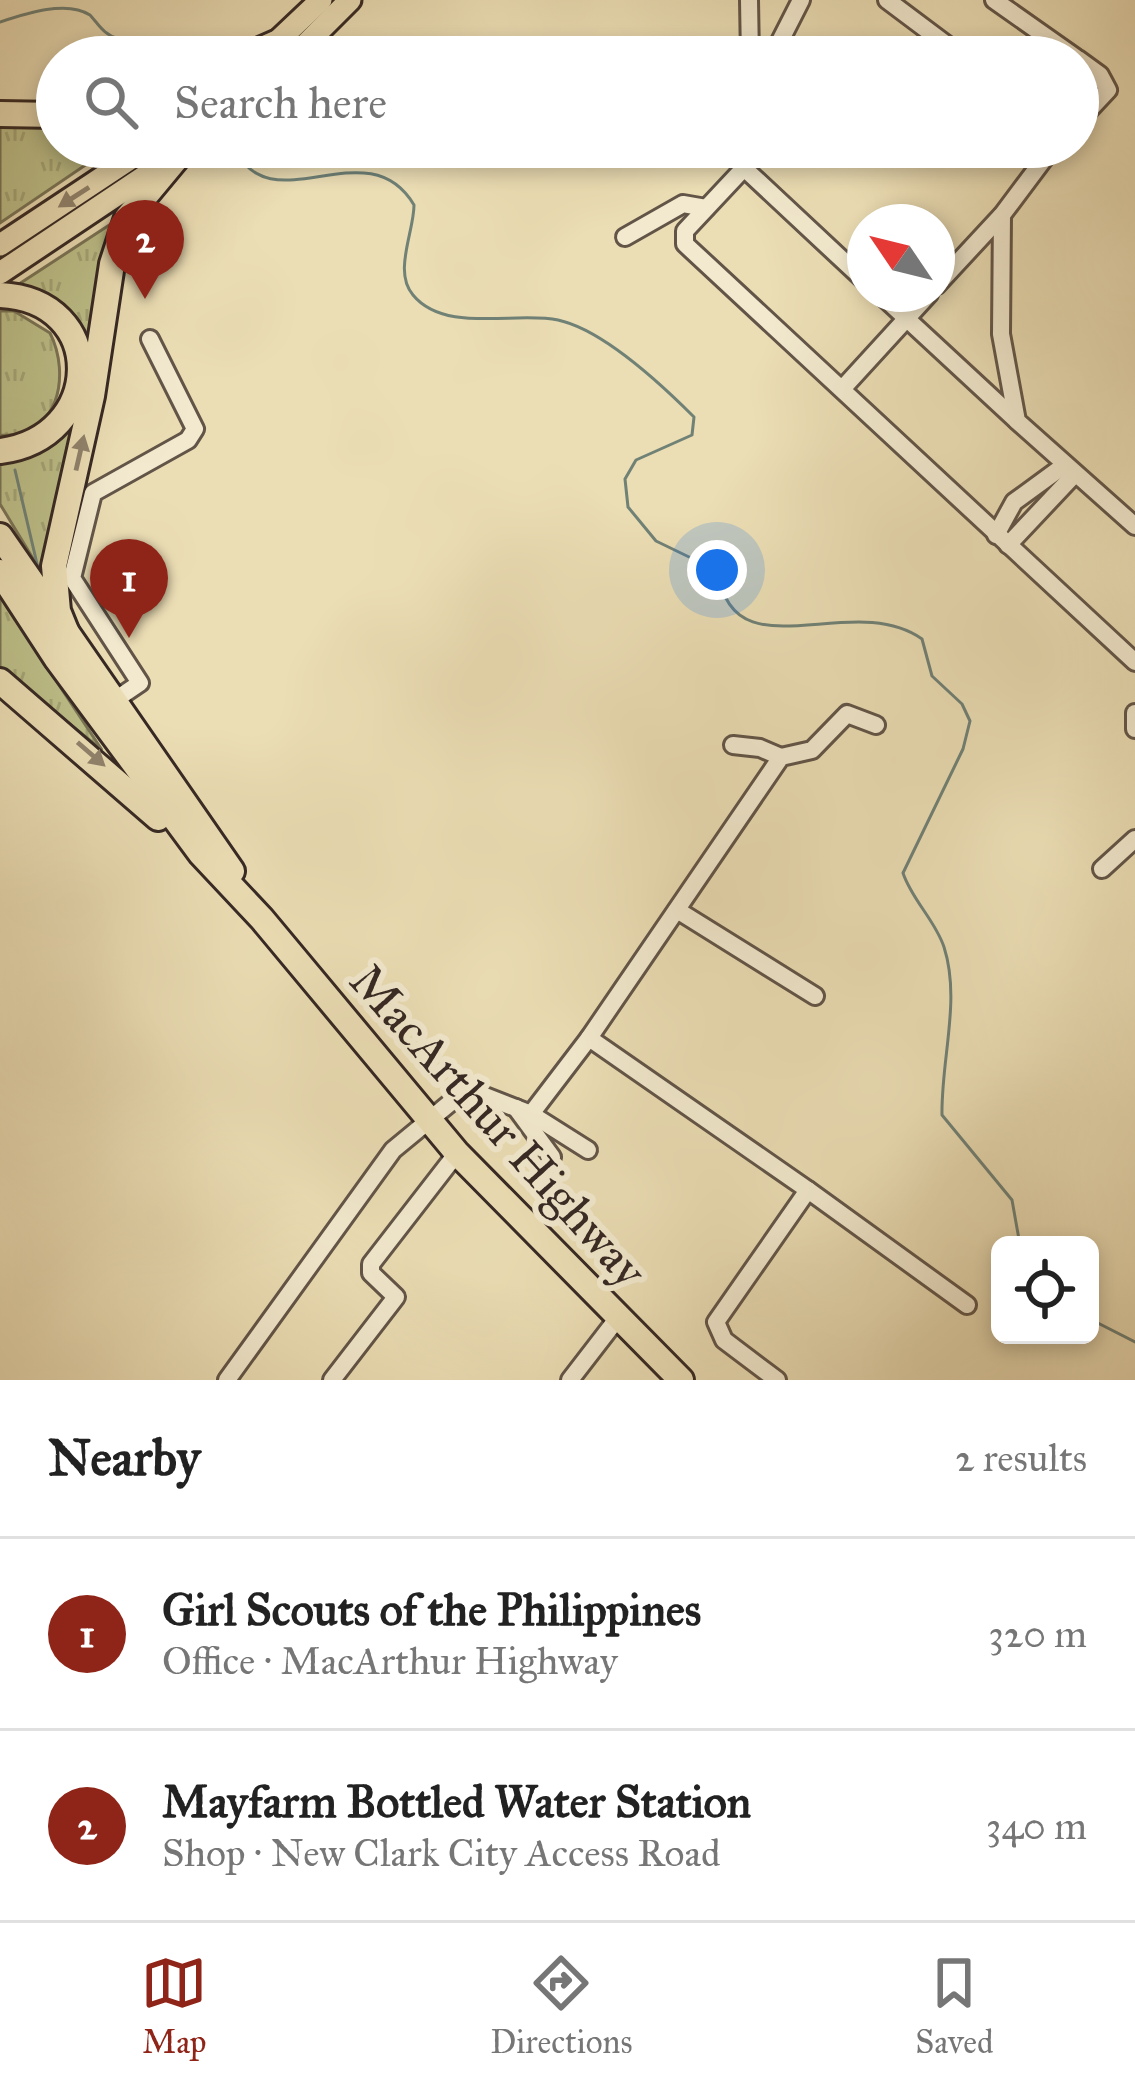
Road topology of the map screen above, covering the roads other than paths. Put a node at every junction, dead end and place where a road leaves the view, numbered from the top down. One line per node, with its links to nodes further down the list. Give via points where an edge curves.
1 (321, 0): 8 (main road)
2 (350, 0): 9 (main road)
3 (749, 0): 10 (lane)
4 (801, 0): 11 (lane)
5 (916, 0): 7 (lane)
6 (994, 0): 13 (lane)
7 (891, 4): 12 (lane)
8 (290, 36)
9 (299, 36)
10 (750, 36)
11 (783, 36)
12 (934, 36)
13 (1045, 36)
14 (1099, 78): 15 (lane, via 1108,86)
15 (1099, 104)
16 (0, 114): 17 (highway)
17 (36, 115)
18 (116, 168): 28 (main road, one-way to 28)
19 (155, 168): 31 (main road)
20 (169, 168): 45 (highway, one-way to 20, via 58,611 55,566 112,264 127,218)
21 (1037, 168): 26 (lane)
22 (743, 169): 23 (lane); 29 (lane)
23 (724, 188): 24 (lane); 25 (lane)
24 (683, 204): 25 (lane); 27 (lane)
25 (706, 208): 37 (lane, via 685,231 685,244)
26 (1002, 215): 30 (lane); 38 (lane, via 1001,334)
27 (625, 237)
28 (0, 245)
29 (847, 264)
30 (955, 266)
31 (0, 273)
32 (0, 295): 39 (highway, via 56,313 70,330 80,373 58,427 30,446)
33 (901, 312): 35 (lane)
34 (912, 312): 35 (lane)
35 (907, 317): 37 (lane); 38 (lane)
36 (150, 339): 48 (lane, via 196,424 188,440 93,493 72,578 140,683)
37 (843, 388): 43 (lane)
38 (1017, 421): 40 (lane)
39 (0, 451)
40 (1068, 471): 41 (lane); 43 (lane)
41 (1135, 526)
42 (0, 536): 45 (highway, MacArthur Highway)
43 (1002, 540): 46 (lane)
44 (0, 572): 57 (highway, MacArthur Highway, via 123,752)
45 (73, 648): 48 (highway, MacArthur Highway)
46 (1135, 662)
47 (0, 681): 57 (highway, one-way to 57, via 103,765 222,891)
48 (112, 703): 57 (highway, MacArthur Highway)
49 (1135, 713): 51 (lane)
50 (876, 724): 53 (lane, via 844,715 812,750)
51 (1135, 729)
52 (734, 745): 53 (lane)
53 (781, 758): 56 (lane)
54 (1135, 839): 55 (lane)
55 (1102, 869)
56 (677, 910): 58 (lane); 59 (lane)
57 (262, 919): 61 (highway, MacArthur Highway)
58 (815, 996)
59 (589, 1038): 60 (lane); 65 (lane)
60 (524, 1111): 61 (lane, via 466,1089); 62 (lane); 64 (lane)
61 (426, 1118): 63 (highway, MacArthur Highway); 68 (lane, via 384,1161)
62 (588, 1150)
63 (457, 1153): 67 (highway, MacArthur Highway); 69 (lane, via 370,1267 396,1297)
64 (552, 1157)
65 (808, 1190): 66 (lane); 72 (lane, via 716,1322 724,1340)
66 (967, 1305)
67 (617, 1319): 70 (lane); 71 (highway, MacArthur Highway)
68 (226, 1380)
69 (332, 1380)
70 (570, 1380)
71 (681, 1380)
72 (777, 1380)

